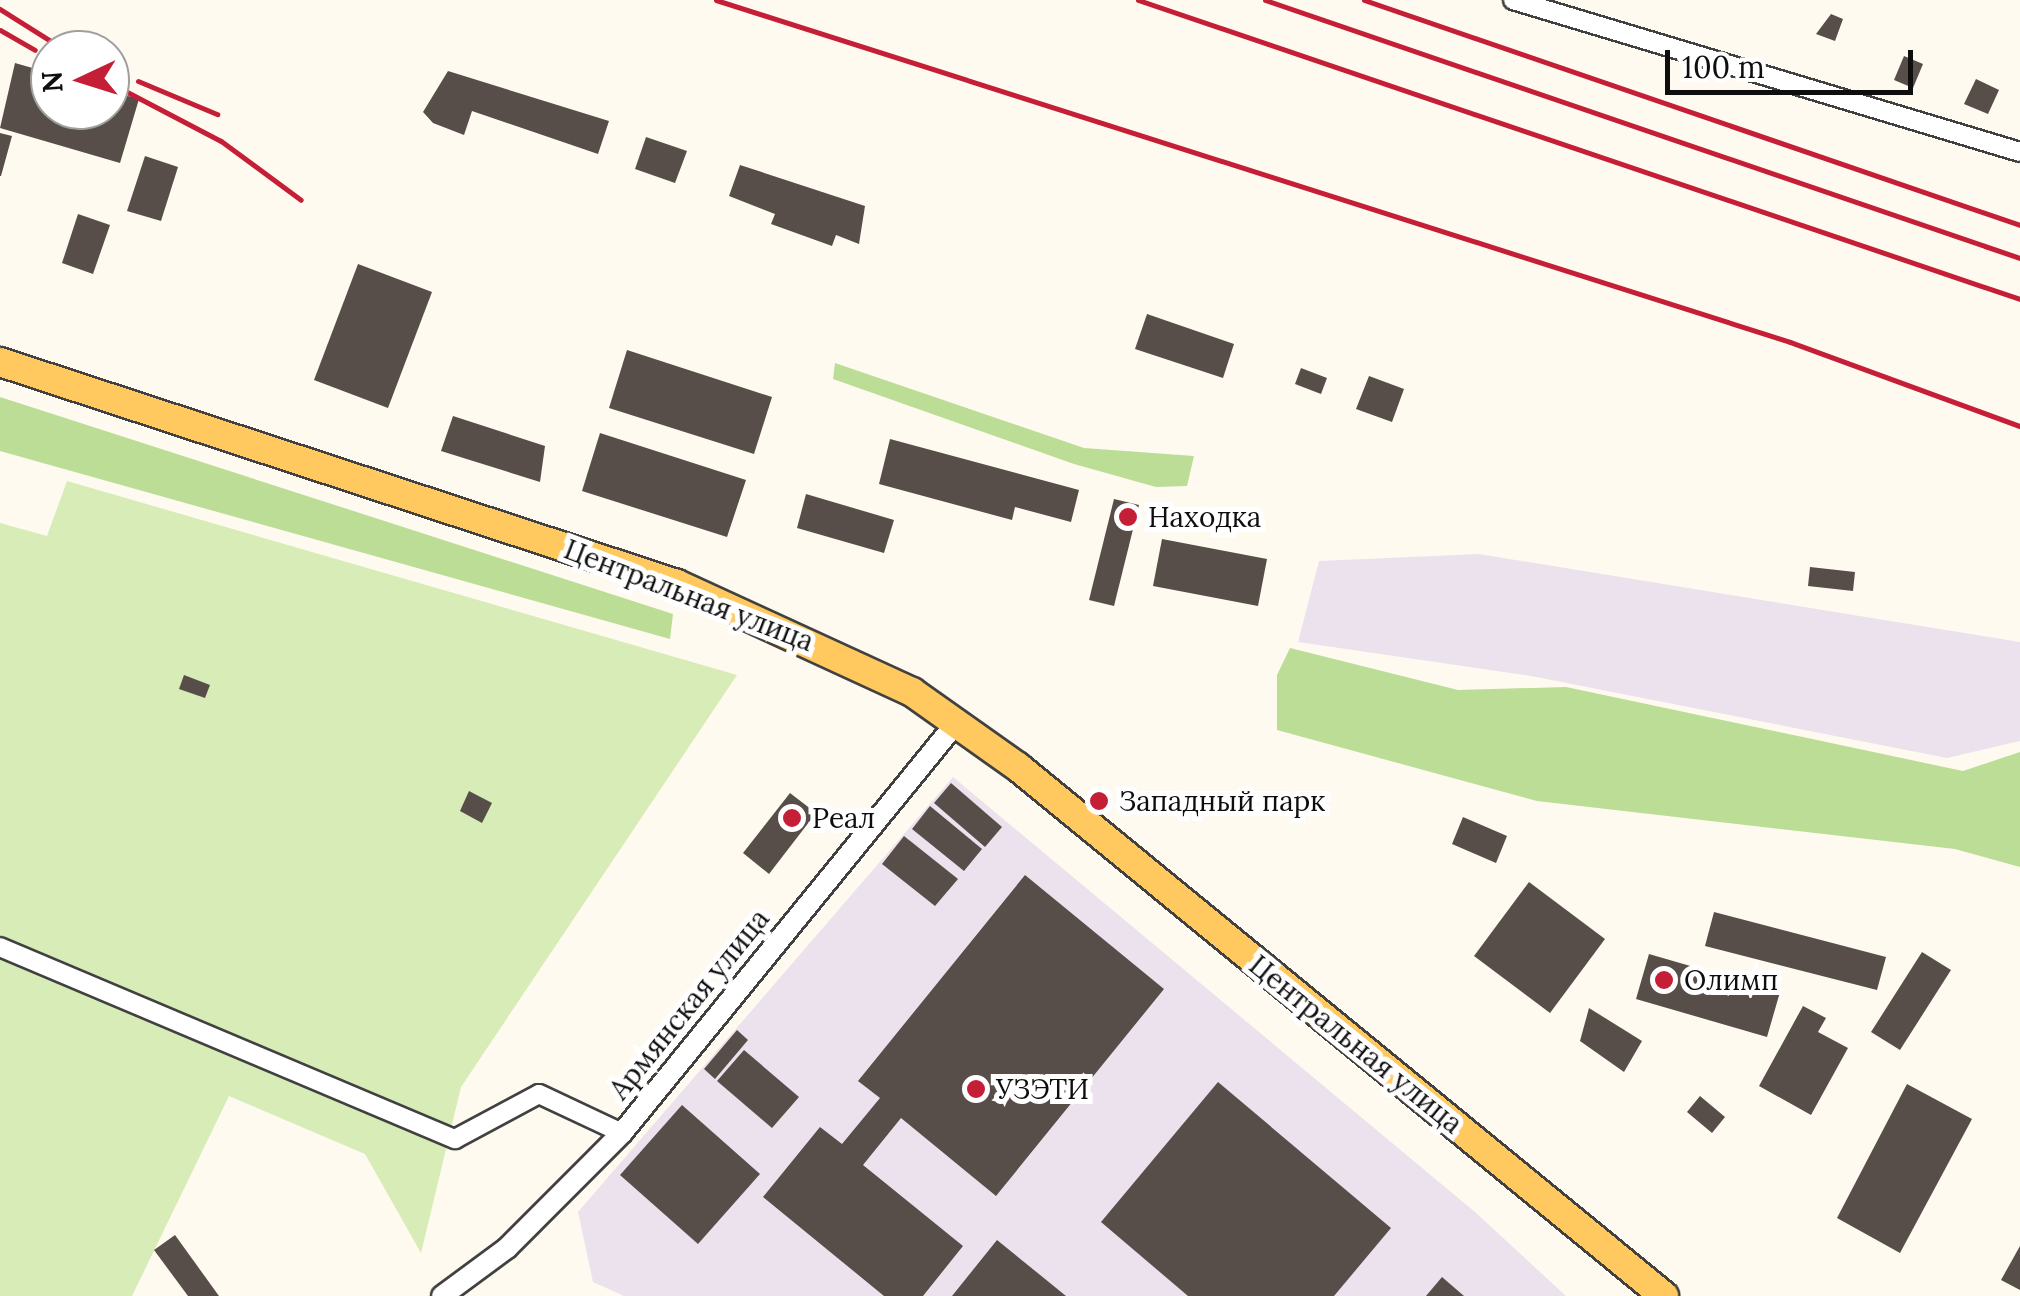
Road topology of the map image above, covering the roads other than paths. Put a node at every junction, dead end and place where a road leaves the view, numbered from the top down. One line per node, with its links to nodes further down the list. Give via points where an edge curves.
1 (1514, 0): 2 (street)
2 (2020, 152)
3 (0, 362): 4 (main road, Центральная улица, via 693,590 851,659)
4 (956, 723): 6 (street, Армянская улица); 8 (main road, Центральная улица)
5 (0, 947): 6 (street, via 456,1139 539,1094)
6 (622, 1133): 7 (street, Армянская улица, via 507,1248)
7 (442, 1296)
8 (1664, 1296)

